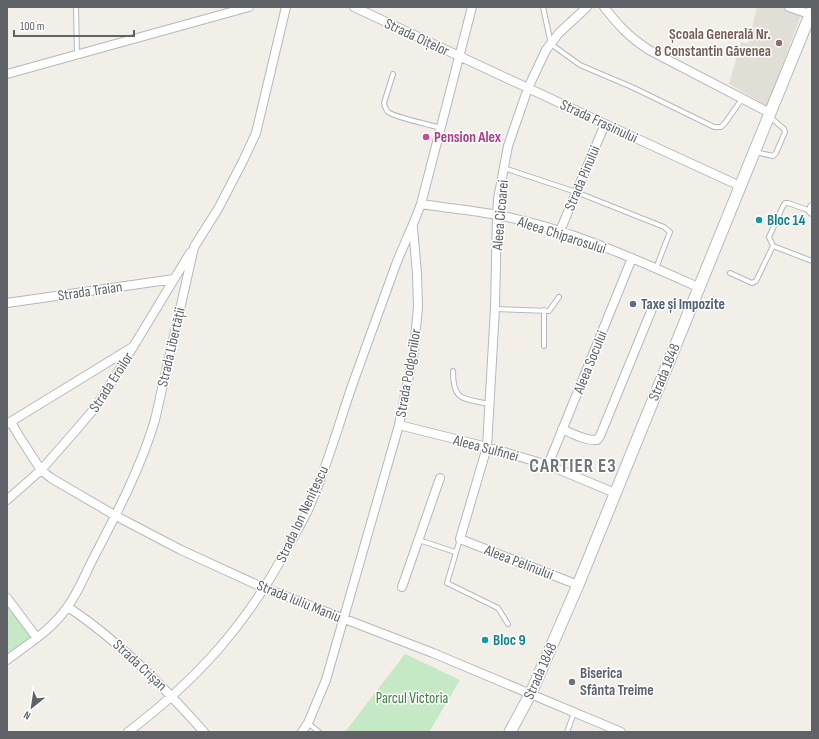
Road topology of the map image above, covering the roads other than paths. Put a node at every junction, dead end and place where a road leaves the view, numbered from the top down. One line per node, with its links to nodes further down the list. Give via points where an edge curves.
1 (76, 7): 12 (lane)
2 (249, 7): 12 (street)
3 (286, 7): 31 (street, Strada Libertății, via 256,133 218,209)
4 (354, 7): 13 (street, Strada Oițelor)
5 (472, 7): 13 (street, Strada Podgoriilor)
6 (543, 7): 11 (lane)
7 (604, 7): 17 (street, via 626,33 649,50)
8 (791, 7): 10 (street)
9 (584, 8): 11 (street, Aleea Cicoarei)
10 (811, 13): 18 (main road, Strada 1848)
11 (550, 44): 16 (street, Aleea Cicoarei); 17 (lane, via 580,65 634,88 714,128 725,124)
12 (77, 54): 14 (street)
13 (459, 56): 16 (street, Strada Frasinului); 20 (street, Strada Podgoriilor)
14 (7, 74)
15 (393, 74): 20 (lane, via 384,103 387,111)
16 (528, 88): 19 (street, Strada Frasinului); 22 (street, Aleea Cicoarei, via 508,146)
17 (742, 99): 18 (street)
18 (770, 114): 21 (main road, Strada 1848); 21 (lane, via 785,132 775,155)
19 (605, 124): 23 (street, Strada Frasinului); 24 (street, Strada Pinului)
20 (440, 128): 25 (street, Strada Podgoriilor)
21 (754, 152): 23 (main road, Strada 1848)
22 (504, 168): 24 (lane); 27 (street, Aleea Cicoarei)
23 (740, 186): 37 (main road, Strada 1848)
24 (576, 192): 29 (street, Strada Pinului); 34 (lane, via 664,227 670,232)
25 (421, 204): 27 (street, Aleea Chiparosului); 28 (street, Strada Podgoriilor)
26 (812, 210): 30 (lane, via 784,204 770,237)
27 (497, 215): 29 (street, Aleea Chiparosului); 40 (street, Aleea Cicoarei)
28 (412, 228): 48 (street, Strada Podgoriilor, via 418,307 414,350); 62 (street, Strada Ion Nenițescu, via 311,504)
29 (560, 231): 32 (street, Aleea Chiparosului)
30 (773, 246): 33 (lane); 35 (lane, via 756,281 752,283)
31 (194, 247): 36 (street, Strada Eroilor); 56 (street, Strada Libertății, via 147,448)
32 (632, 258): 34 (street, Aleea Chiparosului); 49 (street, Aleea Socului)
33 (812, 261)
34 (656, 268): 37 (street, Aleea Chiparosului)
35 (730, 273)
36 (174, 279): 39 (street, Strada Traian); 43 (street, Strada Eroilor)
37 (698, 287): 54 (main road, Strada 1848)
38 (559, 297): 42 (lane, via 549,310)
39 (7, 303)
40 (495, 308): 42 (lane); 46 (street, Aleea Cicoarei)
41 (652, 309): 49 (street, via 597,440)
42 (544, 310): 44 (lane)
43 (133, 346): 47 (street); 52 (street, Strada Eroilor, via 94,409)
44 (544, 346)
45 (453, 371): 46 (lane, via 453,385 457,395)
46 (490, 404): 50 (street, Aleea Cicoarei)
47 (9, 423): 52 (street, Strada Iuliu Maniu)
48 (399, 426): 50 (street, Aleea Sulfinei); 65 (street, Strada Podgoriilor)
49 (562, 429): 51 (street, Aleea Socului)
50 (487, 447): 51 (street, Aleea Sulfinei); 57 (street)
51 (548, 465): 54 (street, Aleea Sulfinei)
52 (41, 470): 55 (street, Strada Eroilor); 56 (street, Strada Iuliu Maniu)
53 (440, 478): 58 (street)
54 (615, 493): 60 (main road, Strada 1848)
55 (7, 500)
56 (116, 516): 62 (street, Strada Iuliu Maniu, via 181,550); 64 (street, Strada Libertății)
57 (460, 539): 59 (lane); 60 (street, Aleea Pelinului)
58 (419, 540): 59 (lane); 61 (street)
59 (455, 552): 66 (lane, via 447,583 498,608)
60 (578, 585): 69 (main road, Strada 1848)
61 (402, 587)
62 (264, 588): 65 (street, Strada Iuliu Maniu); 70 (street, Strada Ion Nenițescu, via 222,646)
63 (7, 598): 67 (street)
64 (68, 606): 67 (street, Strada Libertății); 70 (street, Strada Crișan, via 111,638)
65 (344, 620): 69 (street, Strada Iuliu Maniu); 72 (street, Strada Podgoriilor, via 326,680)
66 (508, 624)
67 (37, 638): 68 (street, Strada Libertății)
68 (7, 660)
69 (531, 693): 71 (street, Strada Iuliu Maniu); 77 (main road, Strada 1848)
70 (173, 697): 73 (street, Strada Ion Nenițescu); 74 (street, Strada Crișan)
71 (574, 712): 78 (lane); 79 (street, Strada Iuliu Maniu)
72 (308, 723): 75 (street, Strada Podgoriilor); 76 (lane)
73 (128, 732)
74 (204, 732)
75 (302, 732)
76 (319, 732)
77 (510, 732)
78 (567, 732)
79 (621, 732)

